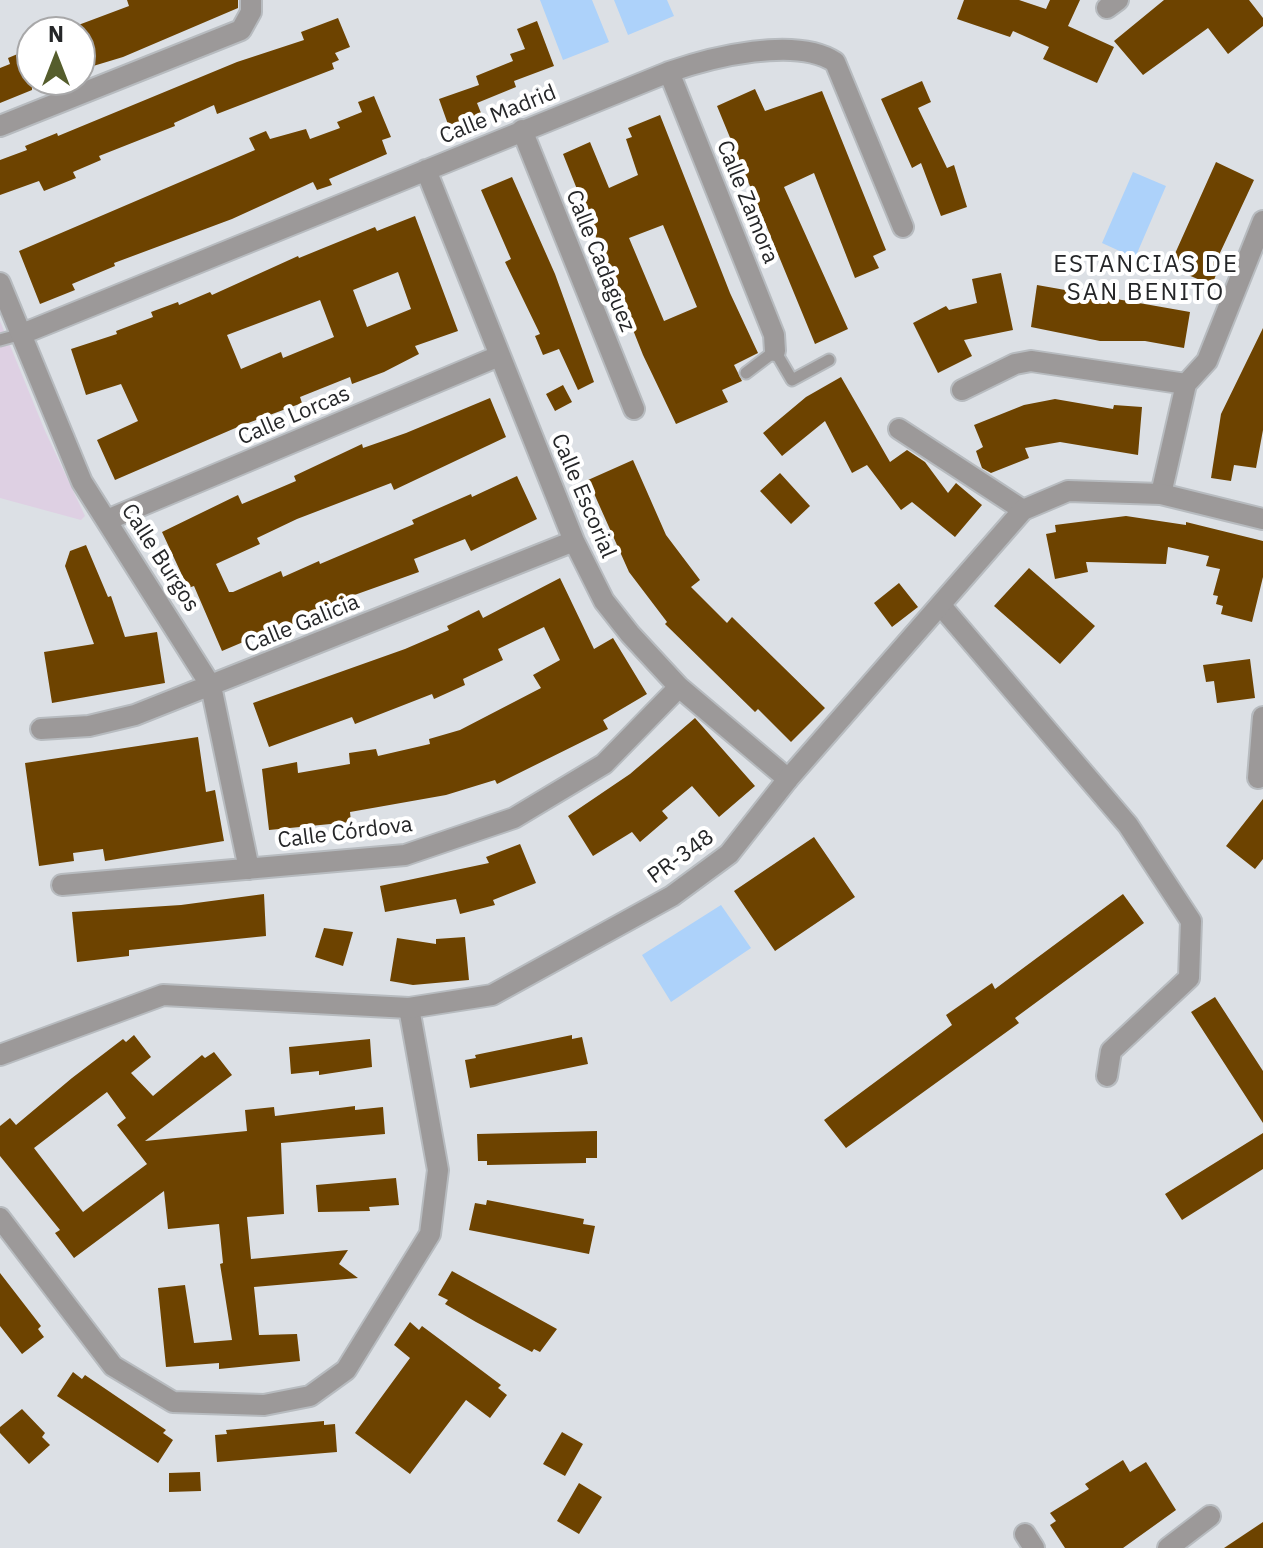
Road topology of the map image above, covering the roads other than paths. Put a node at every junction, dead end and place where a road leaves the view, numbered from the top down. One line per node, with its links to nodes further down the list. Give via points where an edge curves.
1 (251, 0): 3 (street, via 241,30)
2 (669, 72): 4 (street, Calle Madrid); 7 (street, Calle Madrid, via 698,62 800,49 835,62); 11 (street, Calle Zamora, via 774,335)
3 (0, 126)
4 (522, 130): 5 (street, Calle Madrid); 17 (street, Calle Cadaguez)
5 (426, 170): 9 (street, Calle Madrid); 12 (street, Calle Escorial)
6 (1263, 221): 15 (street, via 1207,361)
7 (903, 227)
8 (0, 283): 9 (street, Calle Burgos)
9 (22, 334): 10 (lane); 22 (street, Calle Burgos, via 82,482)
10 (0, 340)
11 (775, 351): 13 (lane, via 792,380); 14 (lane)
12 (499, 356): 22 (street, Calle Lorcas); 23 (street, Calle Escorial)
13 (829, 360)
14 (746, 373)
15 (1186, 384): 16 (street, via 1031,361); 19 (street)
16 (962, 390)
17 (634, 409)
18 (899, 429): 20 (street)
19 (1161, 494): 20 (street, PR-348 / PR-348, via 1068,491); 21 (street, PR-348 / PR-348)
20 (1023, 510): 24 (street, PR-348 / PR-348)
21 (1263, 519)
22 (107, 520): 25 (street, Calle Burgos)
23 (574, 541): 25 (street, Calle Galicia); 26 (street, Calle Escorial, via 604,601)
24 (942, 607): 30 (street, PR-348 / PR-348); 35 (street, via 1128,825 1191,921 1189,978 1111,1051)
25 (211, 686): 28 (street, Calle Galicia, via 135,715 89,726); 31 (street, Calle Burgos)
26 (679, 687): 30 (street, Calle Escorial); 31 (street, Calle Córdova, via 604,764 514,818 405,855)
27 (1263, 717): 29 (street)
28 (41, 729)
29 (1258, 778)
30 (788, 779): 33 (street, PR-348 / PR-348, via 729,854 672,896 492,995)
31 (249, 869): 32 (street, Calle Córdova)
32 (62, 885)
33 (409, 1008): 34 (street, PR-348 / PR-348, via 163,995); 36 (street, via 438,1170 430,1234 346,1370 310,1396 264,1405 173,1402 113,1366)
34 (0, 1055)
35 (1107, 1076)
36 (0, 1218)
37 (1210, 1516): 38 (street)
38 (1168, 1548)

